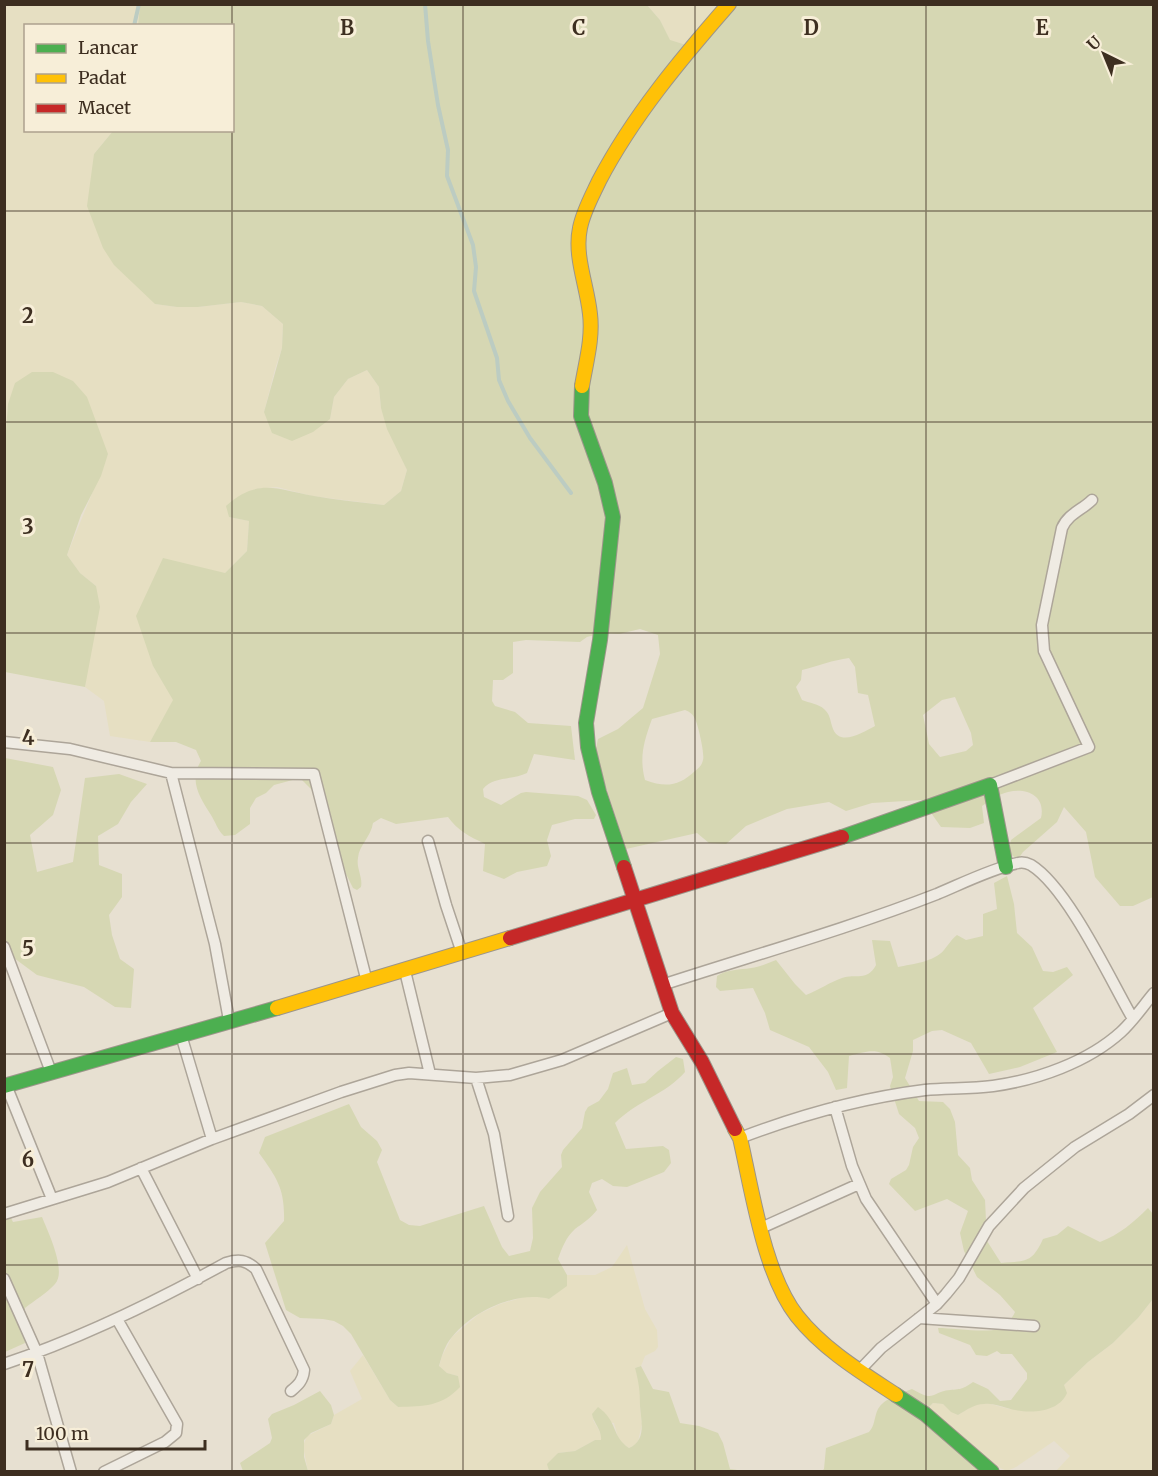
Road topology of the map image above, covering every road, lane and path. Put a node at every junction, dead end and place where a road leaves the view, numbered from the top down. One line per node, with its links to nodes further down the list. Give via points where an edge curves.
1 (729, 4): 8 (main road, via 686,53 627,135 590,199 580,228 579,255 591,337 581,389 581,416 613,517 600,640 586,723 599,792)
2 (1092, 500): 5 (street, via 1062,528 1041,638 1089,747)
3 (4, 742): 4 (street, via 70,749)
4 (171, 773): 12 (street, via 314,774); 17 (street, via 215,944)
5 (990, 785): 7 (main road); 8 (main road, via 828,842)
6 (428, 841): 10 (street)
7 (1006, 867): 13 (street, via 875,916); 16 (street, via 1024,862 1048,880 1080,926)
8 (635, 900): 10 (main road); 13 (main road)
9 (4, 947): 19 (street)
10 (462, 954): 11 (main road)
11 (405, 971): 12 (main road); 20 (street)
12 (367, 982): 17 (main road)
13 (662, 985): 15 (main road)
14 (1154, 993): 16 (street)
15 (672, 1013): 21 (street, via 562,1060 510,1075); 25 (main road)
16 (1133, 1019): 24 (street, via 1106,1045 1085,1057 1019,1082 924,1090)
17 (229, 1020): 18 (main road)
18 (181, 1035): 19 (main road); 26 (street)
19 (51, 1072): 22 (main road)
20 (430, 1074): 21 (street); 26 (street, via 395,1075)
21 (476, 1078): 31 (street, via 494,1134)
22 (5, 1086): 29 (street)
23 (1154, 1095): 35 (street, via 1075,1147 1024,1188 989,1226 959,1278)
24 (835, 1107): 25 (street); 28 (street)
25 (740, 1138): 32 (main road)
26 (212, 1139): 27 (street)
27 (141, 1168): 29 (street); 33 (street)
28 (859, 1184): 32 (street); 35 (street, via 883,1227)
29 (52, 1199): 30 (street)
30 (4, 1214)
31 (508, 1216)
32 (761, 1228): 41 (main road, via 767,1254 796,1315 820,1341)
33 (198, 1278): 37 (street); 42 (street, via 236,1260 244,1260 256,1269 304,1370 300,1384)
34 (4, 1279): 39 (street)
35 (937, 1304): 36 (street)
36 (919, 1318): 38 (street); 41 (street)
37 (117, 1319): 39 (street); 44 (street, via 177,1429 165,1442)
38 (1034, 1326)
39 (37, 1353): 40 (street); 43 (street)
40 (4, 1364)
41 (859, 1371): 45 (main road, via 925,1414)
42 (291, 1391)
43 (71, 1472)
44 (104, 1472)
45 (992, 1472)

